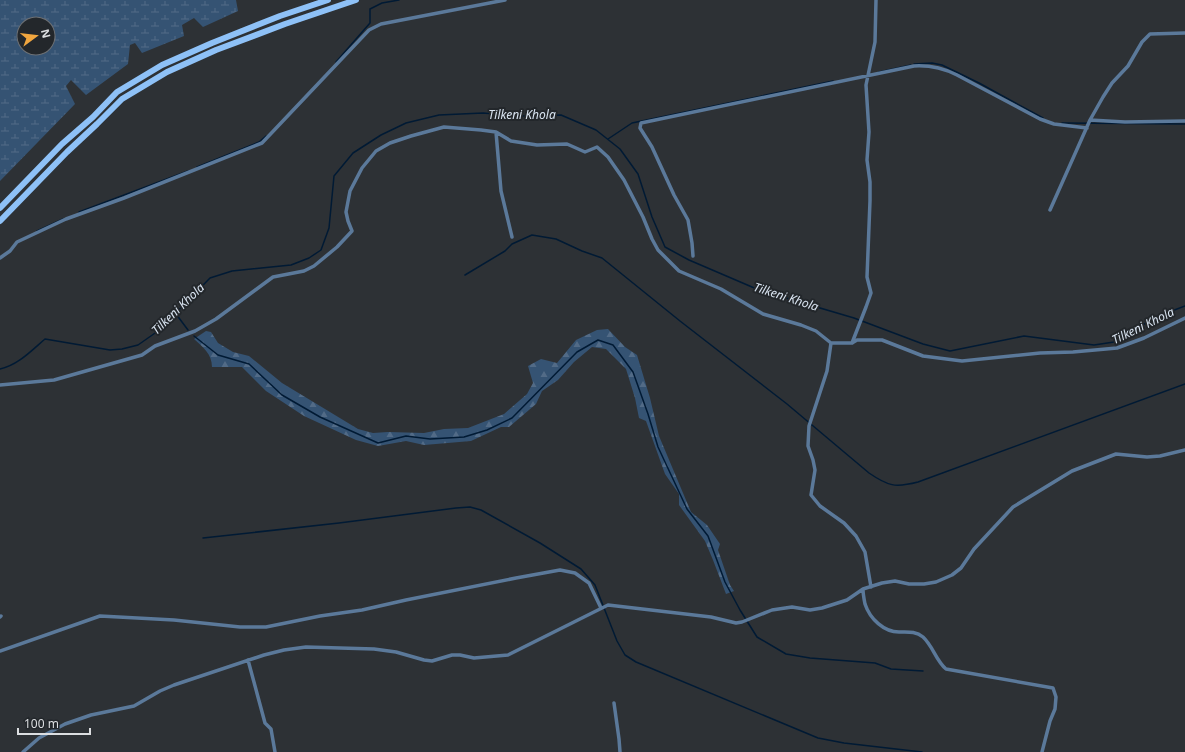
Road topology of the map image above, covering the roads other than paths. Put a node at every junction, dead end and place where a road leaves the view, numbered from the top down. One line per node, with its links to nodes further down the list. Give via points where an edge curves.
1 (328, 0): 10 (main road, via 212,43 162,65 117,92)
2 (356, 0): 12 (main road, via 216,50 167,72 122,99)
3 (505, 0): 15 (street, via 374,27 262,143 66,219 17,242)
4 (876, 0): 6 (street, via 875,42)
5 (1185, 33): 8 (street, via 1150,34 1142,42 1128,66 1112,83)
6 (868, 76): 8 (street, via 914,66 945,69 1040,119 1054,124); 14 (street, via 641,123 640,128 688,220); 18 (street, via 867,160 870,201 867,277 871,293)
7 (1185, 121): 8 (street)
8 (1088, 124): 11 (street)
9 (496, 132): 13 (street, via 501,191); 17 (street, via 511,141 537,145 567,144 585,152 597,147 608,157 624,180 658,250 679,272 720,289 763,314 816,331); 19 (street, via 444,127 390,143 376,151 362,168 350,191 346,212 352,231 337,247 304,271 273,277 195,331 155,346 142,355 54,380)
10 (0, 208)
11 (1050, 210)
12 (0, 221)
13 (512, 237)
14 (693, 256)
15 (0, 258)
16 (1185, 318): 18 (street, via 1117,348 962,361 922,356 882,340 857,340)
17 (831, 343): 18 (street); 21 (street, via 827,371 809,426 808,446 815,470 811,495 820,506 844,523 856,536 865,552)
18 (852, 343)
19 (0, 385)
20 (1185, 450): 21 (street, via 1147,457 1116,454 1072,470 1013,507 974,549 961,568 952,575 924,584 895,581)
21 (871, 587): 22 (street)
22 (863, 589): 23 (street, via 847,600 822,608 810,610 792,607 772,610 736,623 712,617 608,605); 30 (street, via 865,604 878,624 887,630 914,632 922,636 946,669 1053,688 1056,697 1055,709)
23 (601, 608): 24 (street, via 589,583 575,573 560,570 362,610 266,626 240,627 100,616); 25 (street, via 508,655 474,658 452,655 432,661 374,648 306,647)
24 (0, 651)
25 (248, 660): 27 (street, via 167,688 134,706 91,715 65,724 39,738); 28 (street, via 266,723 272,729)
26 (614, 703): 29 (street)
27 (23, 752)
28 (275, 752)
29 (620, 752)
30 (1042, 752)

